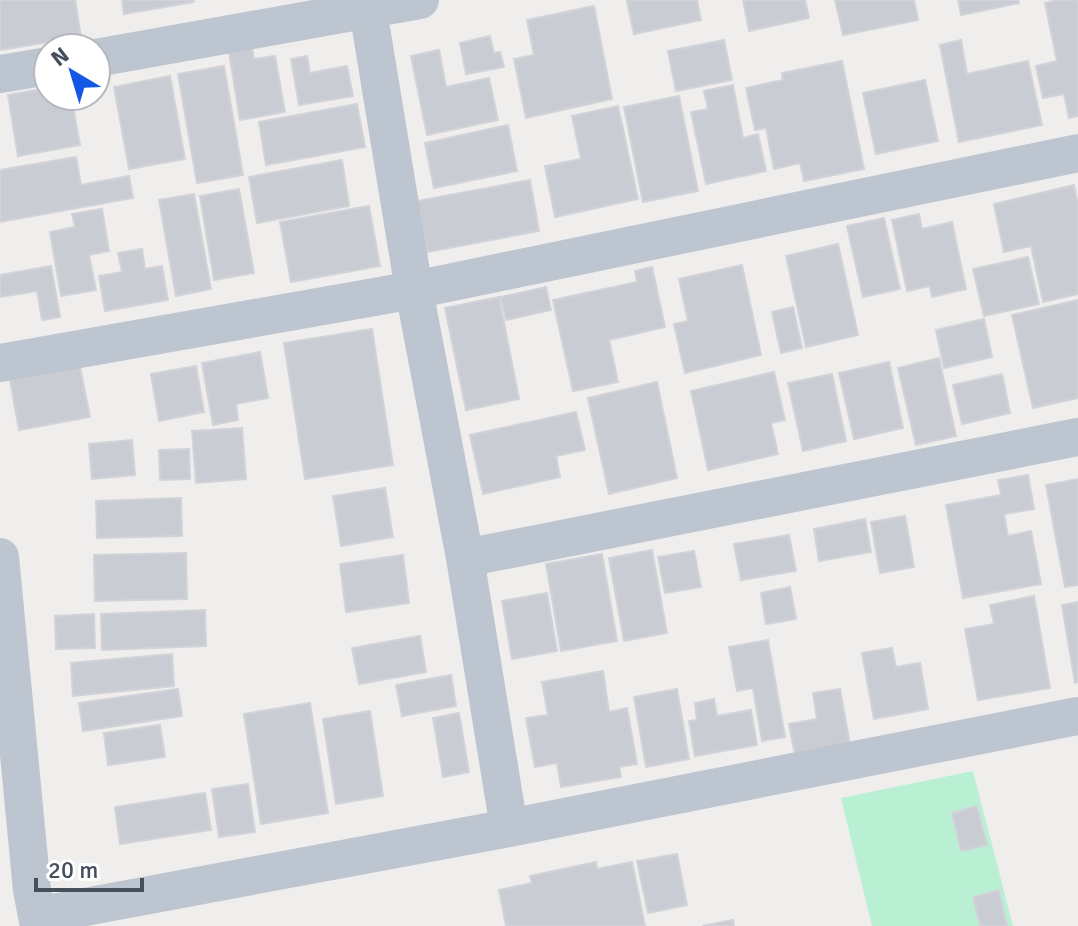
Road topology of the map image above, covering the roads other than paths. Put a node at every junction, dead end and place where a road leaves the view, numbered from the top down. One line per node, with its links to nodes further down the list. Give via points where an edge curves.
1 (420, 0): 2 (street)
2 (368, 10): 3 (street); 7 (street)
3 (112, 55)
4 (32, 69): 5 (street)
5 (0, 74)
6 (1078, 153): 7 (street)
7 (414, 290): 8 (street); 11 (street)
8 (0, 363)
9 (1078, 437): 11 (street)
10 (0, 557): 14 (street)
11 (465, 558): 13 (street)
12 (1078, 716): 13 (street)
13 (509, 828): 14 (street)
14 (27, 907)

